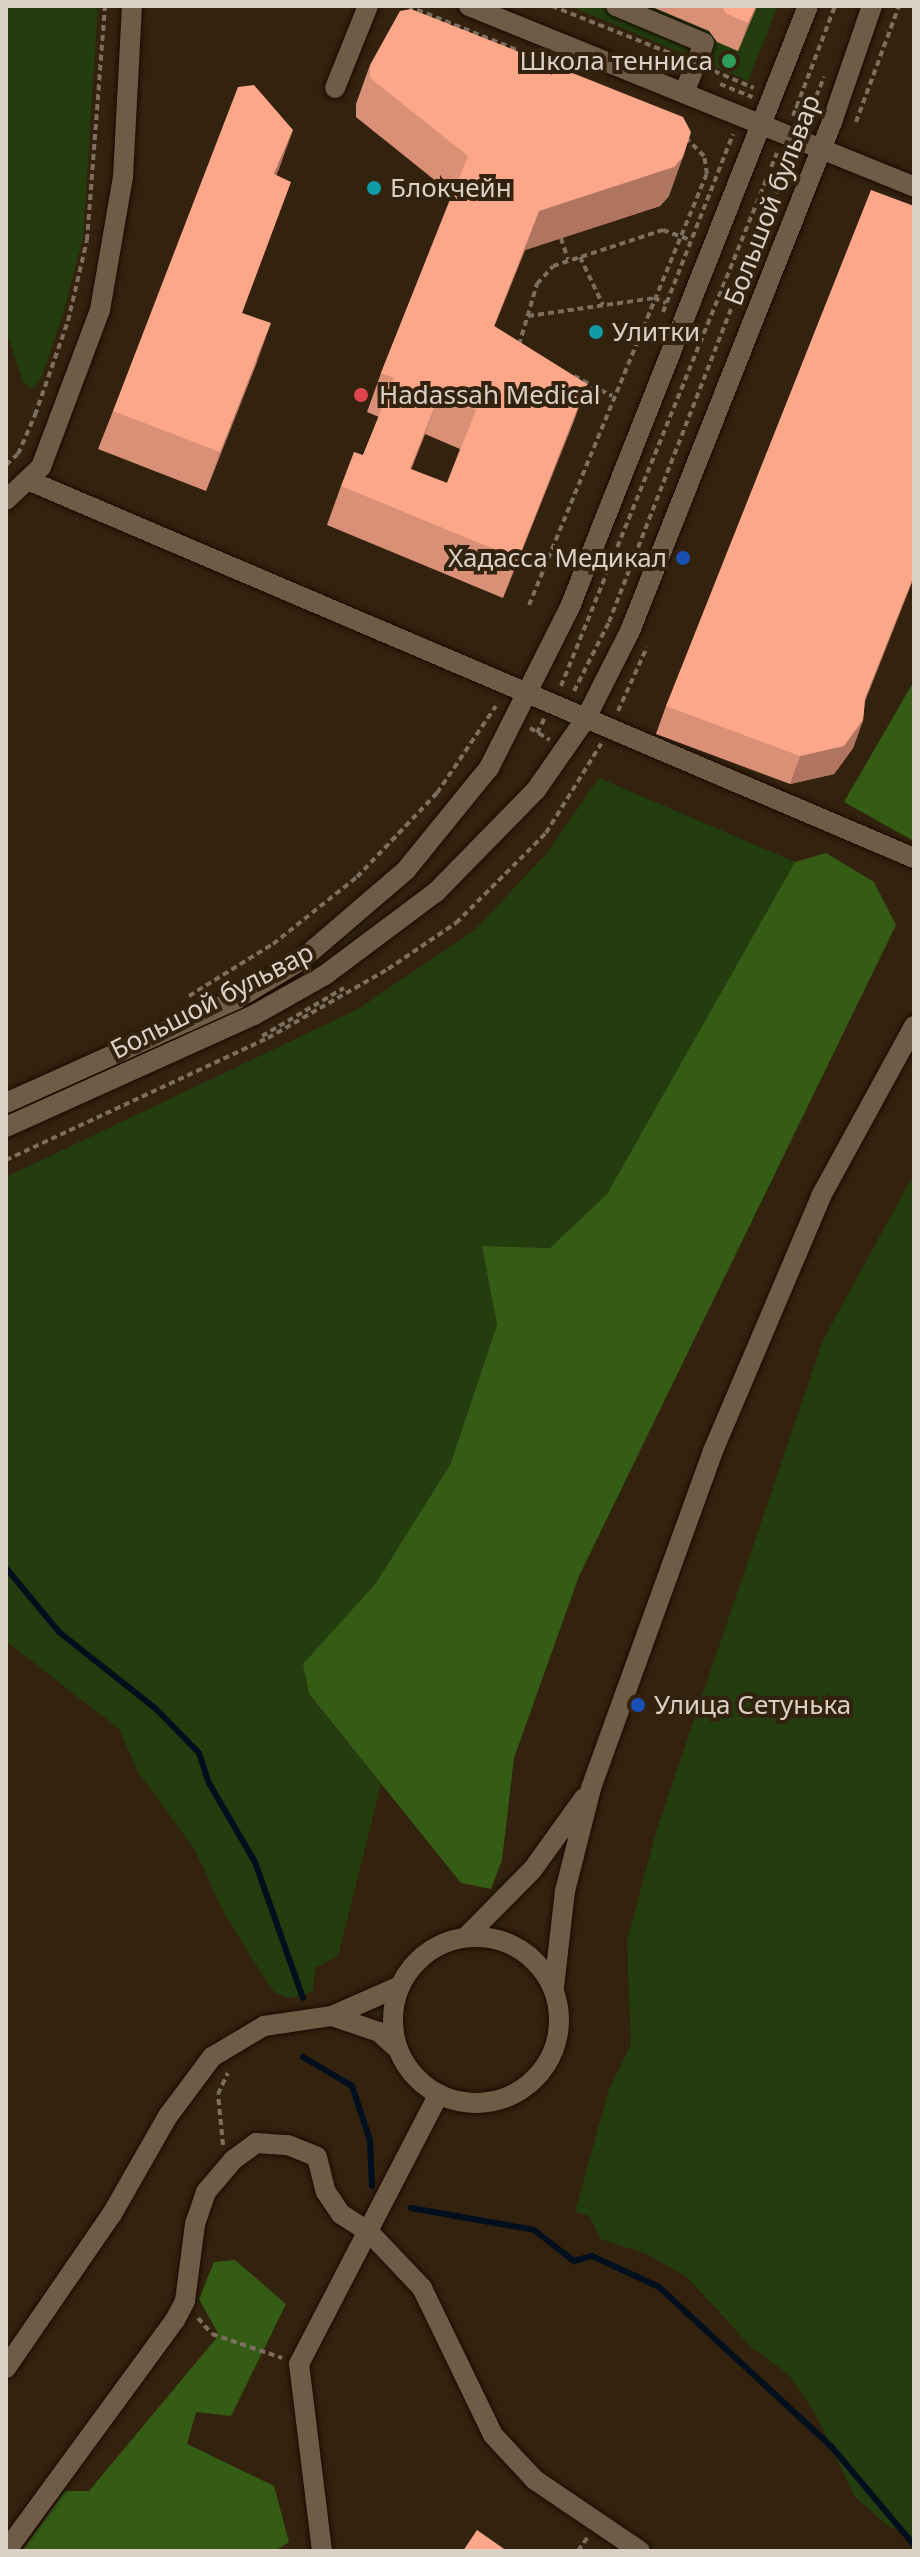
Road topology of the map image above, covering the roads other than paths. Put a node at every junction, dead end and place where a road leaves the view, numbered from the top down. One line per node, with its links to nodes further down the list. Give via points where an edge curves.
1 (132, 6): 12 (street, via 115,241 100,310 62,420)
2 (368, 6): 7 (street)
3 (469, 6): 8 (street)
4 (616, 6): 8 (street, via 704,43)
5 (808, 6): 9 (street, Большой бульвар)
6 (872, 6): 10 (street, Большой бульвар)
7 (335, 88)
8 (684, 93): 9 (street)
9 (750, 120): 10 (street, via 797,132); 14 (street, Большой бульвар)
10 (822, 149): 11 (street); 15 (street, Большой бульвар, via 630,631)
11 (914, 187)
12 (30, 481): 13 (street); 14 (street)
13 (6, 500)
14 (529, 695): 15 (street); 18 (street, Большой бульвар, via 489,768 406,870 357,917 300,961 237,999)
15 (586, 718): 16 (street); 19 (street, Большой бульвар, via 566,751 485,847 436,892 325,975 254,1015)
16 (914, 858)
17 (914, 1026): 20 (street, via 828,1184 772,1303)
18 (6, 1103)
19 (6, 1127)
20 (591, 1788): 21 (street, via 533,1869); 23 (street, via 565,1891)
21 (466, 1937): 22 (street, via 421,1957); 23 (street, via 494,1938 519,1948)
22 (400, 1986): 24 (street); 25 (street, via 393,2017)
23 (554, 1987): 26 (street, via 558,2037 533,2081 488,2102)
24 (332, 2016): 25 (street, via 379,2032); 28 (street, via 264,2026 212,2057 168,2116 112,2214)
25 (398, 2049): 26 (street, via 421,2083)
26 (439, 2094): 27 (street)
27 (370, 2233): 29 (street, via 341,2214 326,2192 317,2157 288,2145 256,2143 233,2160 206,2192 185,2301); 30 (street, via 299,2364); 31 (street, via 422,2288 493,2435 535,2480)
28 (6, 2368)
29 (6, 2551)
30 (322, 2551)
31 (640, 2551)

